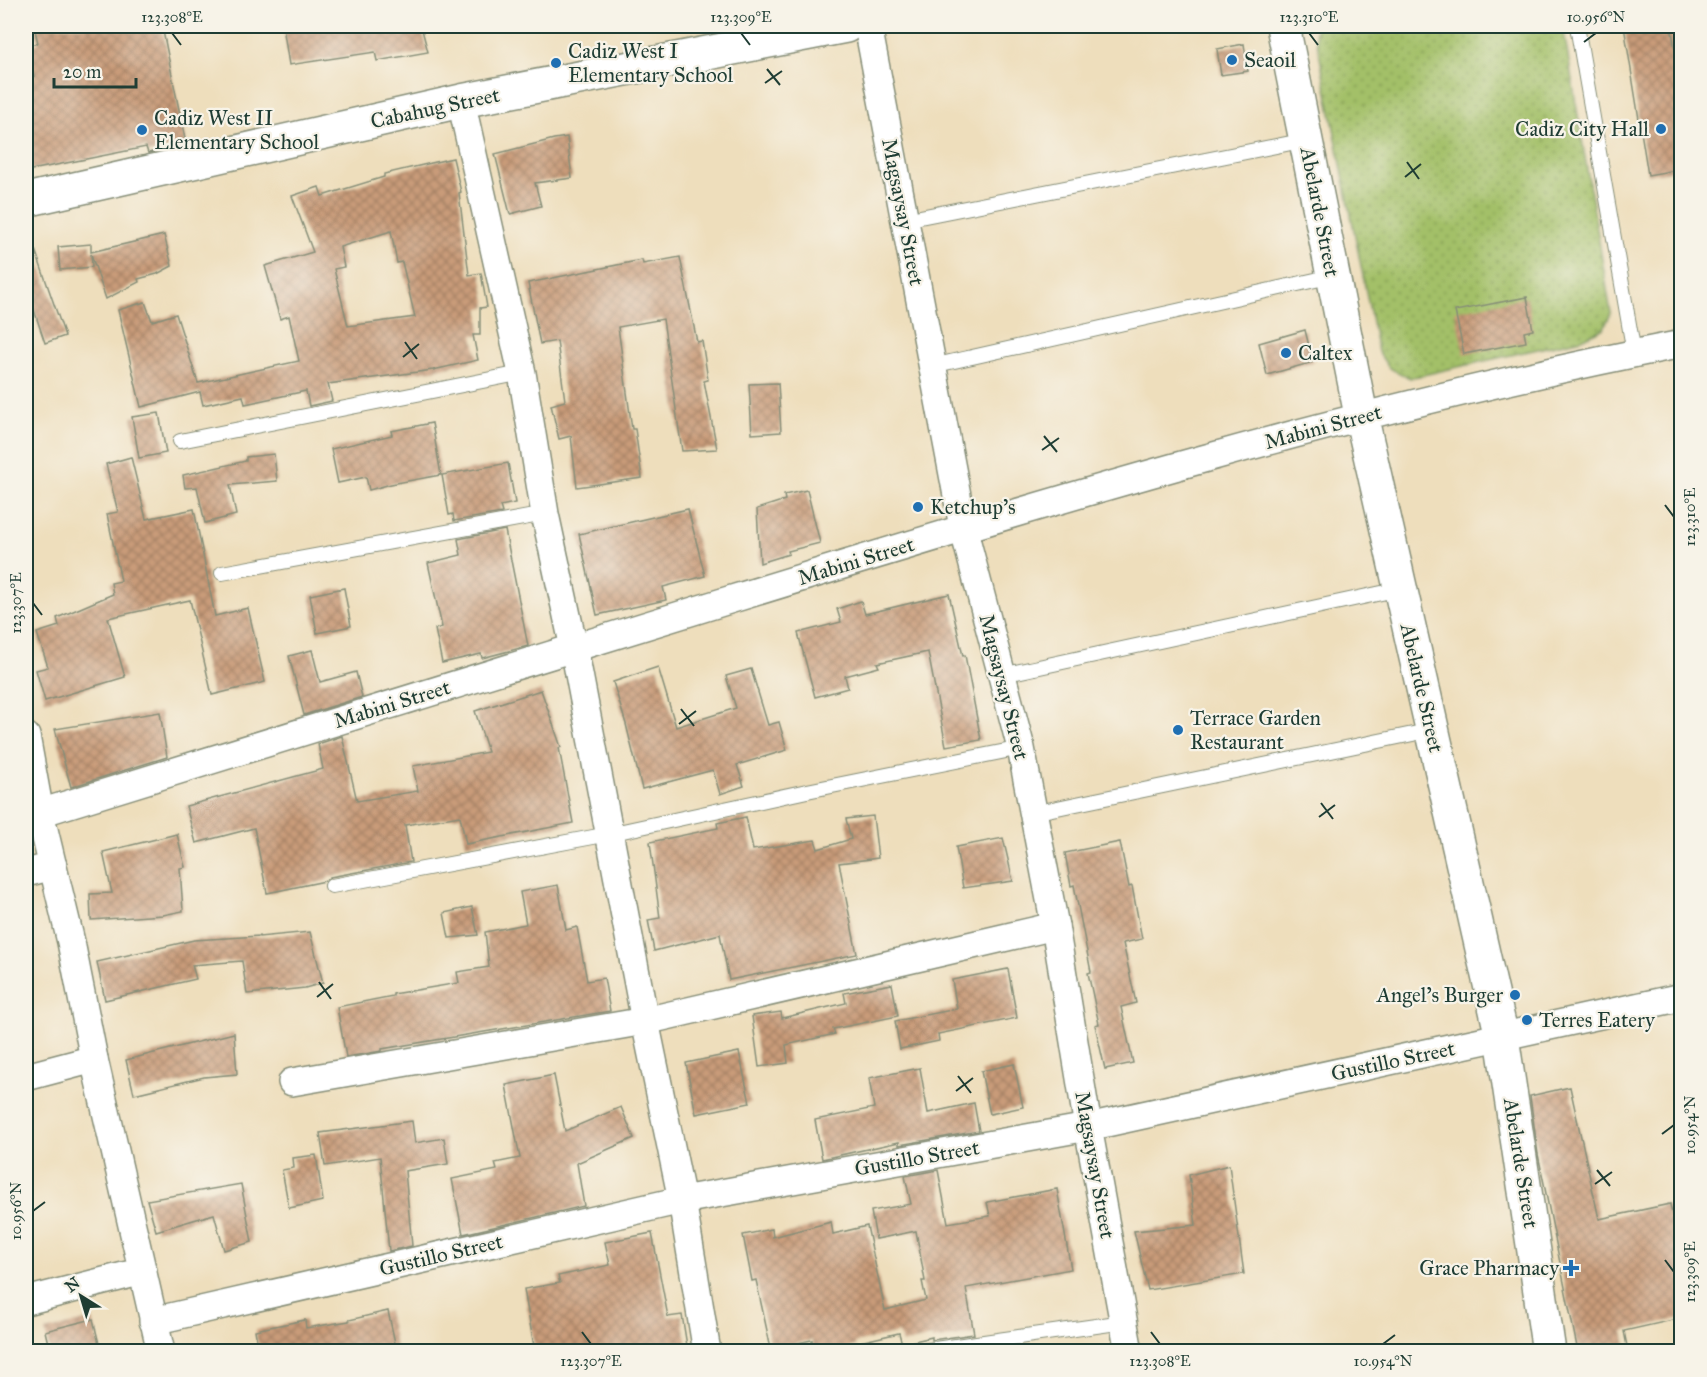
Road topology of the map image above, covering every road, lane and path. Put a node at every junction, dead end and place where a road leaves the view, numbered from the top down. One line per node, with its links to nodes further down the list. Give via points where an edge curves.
1 (846, 26): 5 (street, Cabahug Street)
2 (868, 26): 8 (street, Magsaysay Street)
3 (1283, 26): 6 (street, Abelarde Street)
4 (1577, 26): 11 (lane)
5 (461, 101): 7 (street, Cabahug Street); 13 (street)
6 (1306, 140): 8 (lane); 9 (street, Abelarde Street)
7 (26, 200)
8 (905, 220): 12 (street, Magsaysay Street)
9 (1333, 276): 12 (lane); 14 (street, Abelarde Street)
10 (1682, 344): 11 (street, Mabini Street)
11 (1634, 353): 14 (street, Mabini Street)
12 (932, 366): 17 (street, Magsaysay Street)
13 (522, 374): 15 (lane); 16 (street)
14 (1361, 416): 17 (street, Mabini Street); 19 (street, Abelarde Street)
15 (180, 441)
16 (545, 514): 18 (lane); 20 (street)
17 (963, 527): 20 (street, Mabini Street); 21 (street, Magsaysay Street)
18 (222, 573)
19 (1400, 589): 21 (lane); 22 (street, Abelarde Street)
20 (574, 648): 25 (street, Mabini Street); 27 (street)
21 (1002, 675): 24 (street, Magsaysay Street)
22 (1432, 730): 26 (lane); 34 (street, Abelarde Street)
23 (26, 736): 25 (street)
24 (1021, 748): 26 (street, Magsaysay Street); 27 (lane)
25 (40, 813): 28 (street)
26 (1033, 813): 31 (street, Magsaysay Street)
27 (609, 834): 30 (lane); 33 (street)
28 (53, 866): 29 (street); 35 (street)
29 (26, 873)
30 (332, 886)
31 (1055, 926): 33 (street); 38 (street, Magsaysay Street)
32 (1682, 997): 34 (street, Gustillo Street)
33 (645, 1022): 37 (street); 39 (street)
34 (1502, 1037): 38 (street, Gustillo Street); 48 (street, Abelarde Street)
35 (93, 1059): 36 (street); 40 (street)
36 (26, 1077)
37 (292, 1082)
38 (1088, 1127): 39 (street, Gustillo Street); 43 (street, Magsaysay Street)
39 (682, 1200): 42 (street, Gustillo Street); 45 (street)
40 (143, 1271): 41 (street); 42 (street)
41 (26, 1301)
42 (153, 1321): 44 (street)
43 (1124, 1322): 46 (lane); 47 (street, Magsaysay Street)
44 (161, 1352)
45 (707, 1352)
46 (914, 1352)
47 (1130, 1352)
48 (1549, 1352)

